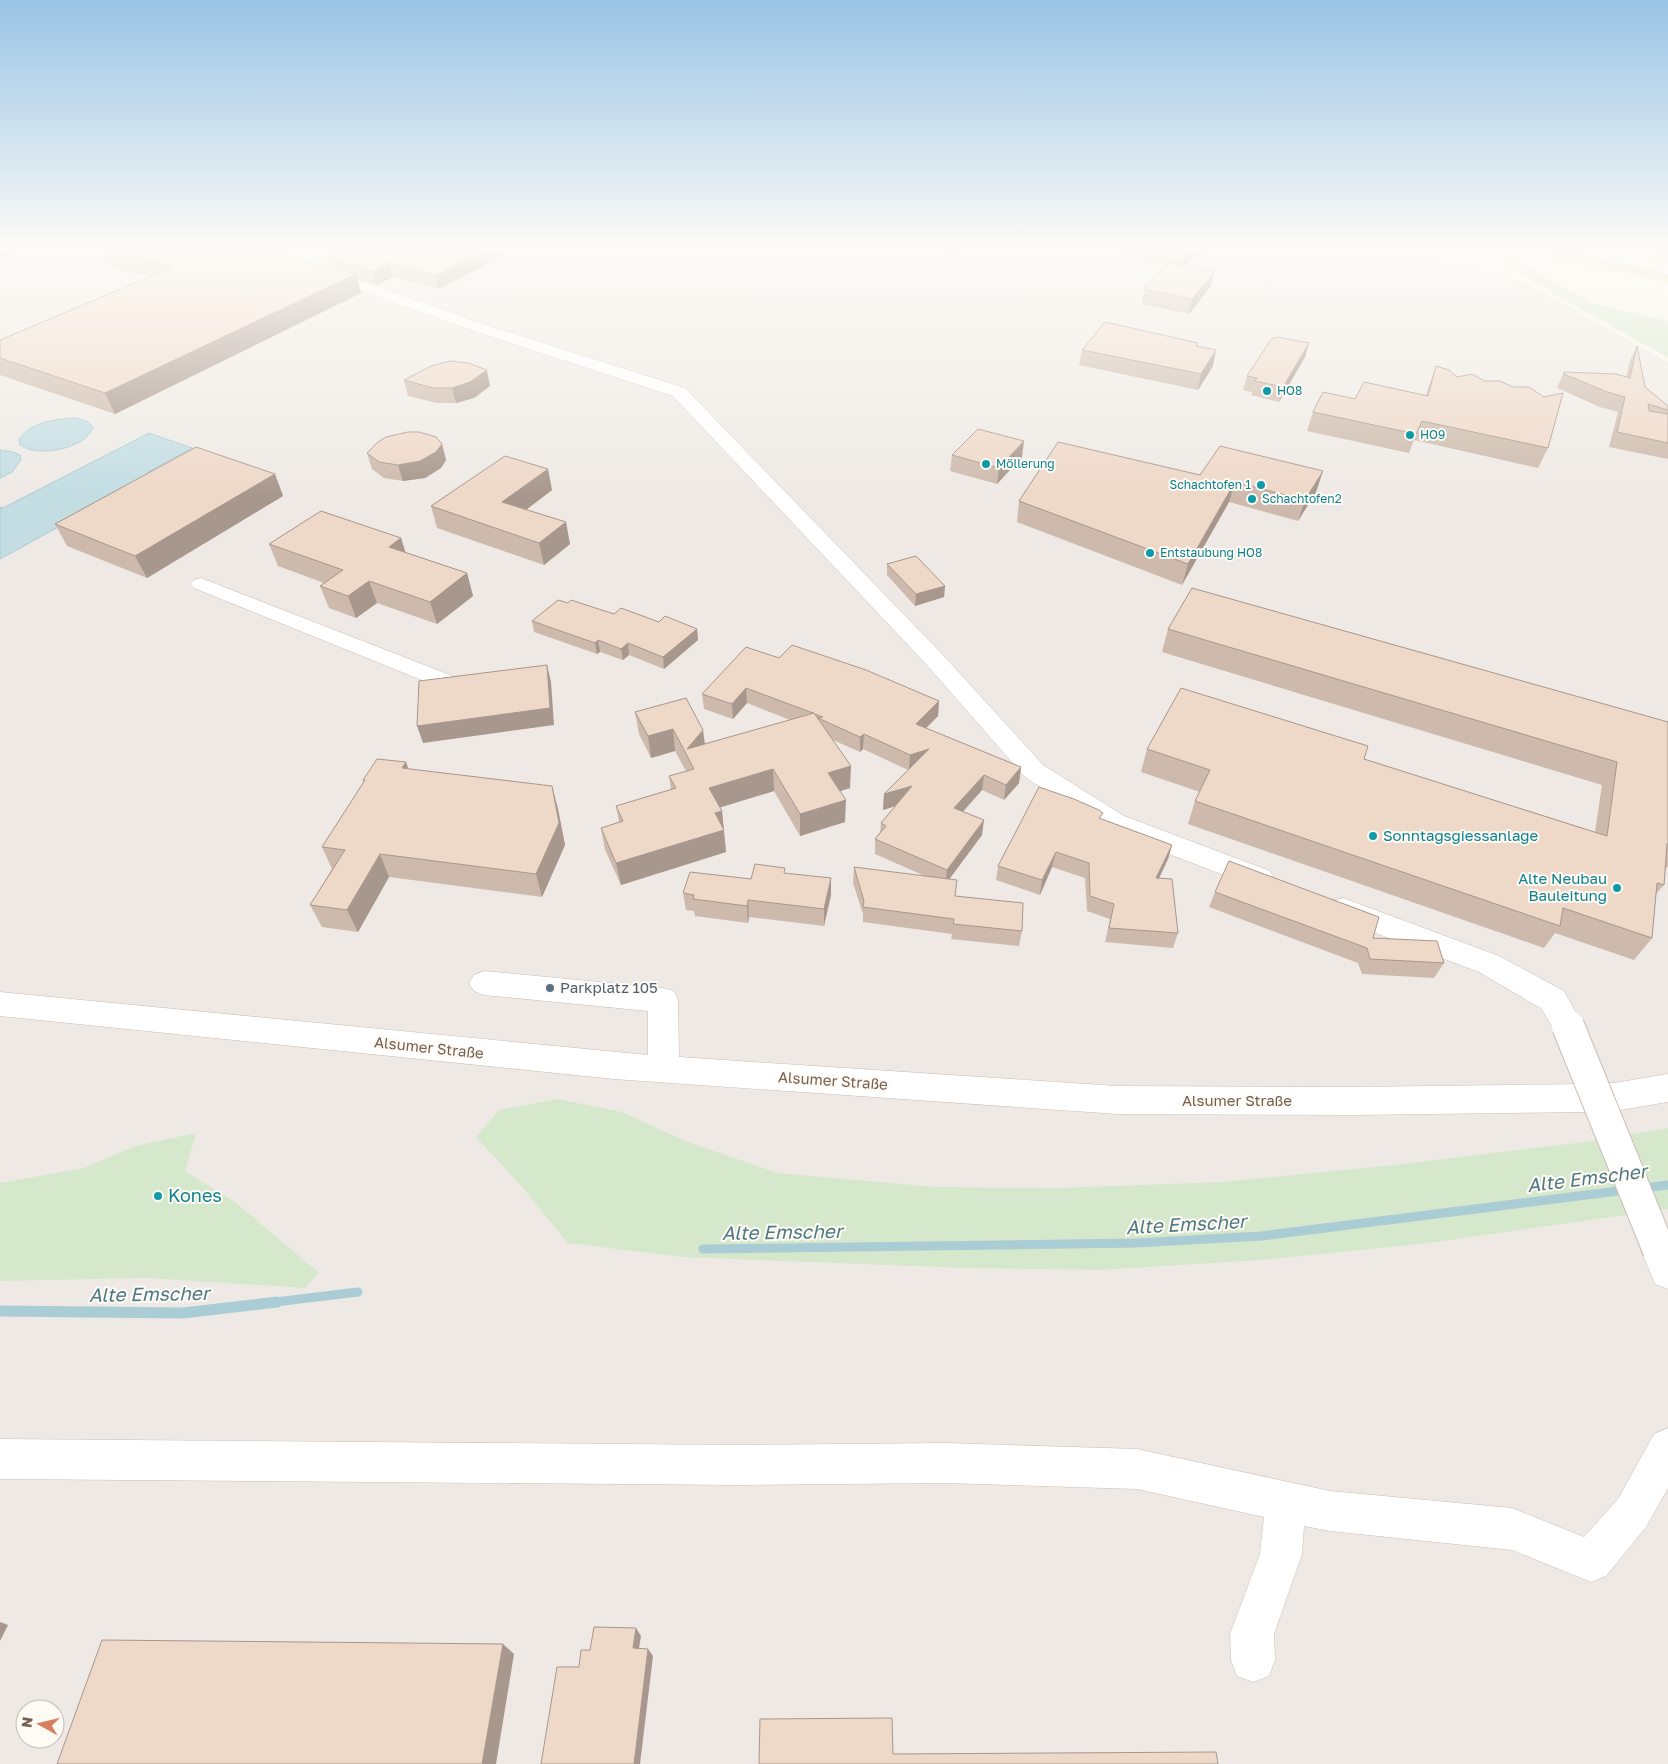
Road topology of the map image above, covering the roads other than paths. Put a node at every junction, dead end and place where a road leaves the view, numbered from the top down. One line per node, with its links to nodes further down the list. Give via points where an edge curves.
1 (490, 331): 4 (street, via 679,392 934,659 1034,770 1115,823)
2 (201, 584): 3 (street)
3 (442, 680)
4 (1284, 887)
5 (1321, 901): 10 (street, bridge, via 1489,964 1553,1000 1568,1026)
6 (484, 983): 8 (street, via 663,1000)
7 (0, 1004): 8 (street, Alsumer Straße)
8 (664, 1070): 9 (street, Alsumer Straße, via 1117,1100 1588,1098)
9 (1668, 1088)
10 (1663, 1261)
11 (1668, 1448): 13 (street, via 1632,1513 1591,1561 1512,1529 1330,1511)
12 (0, 1459): 13 (street, via 740,1465 946,1463 1137,1469)
13 (1286, 1502): 14 (street, via 1281,1554 1252,1634)
14 (1253, 1660)

